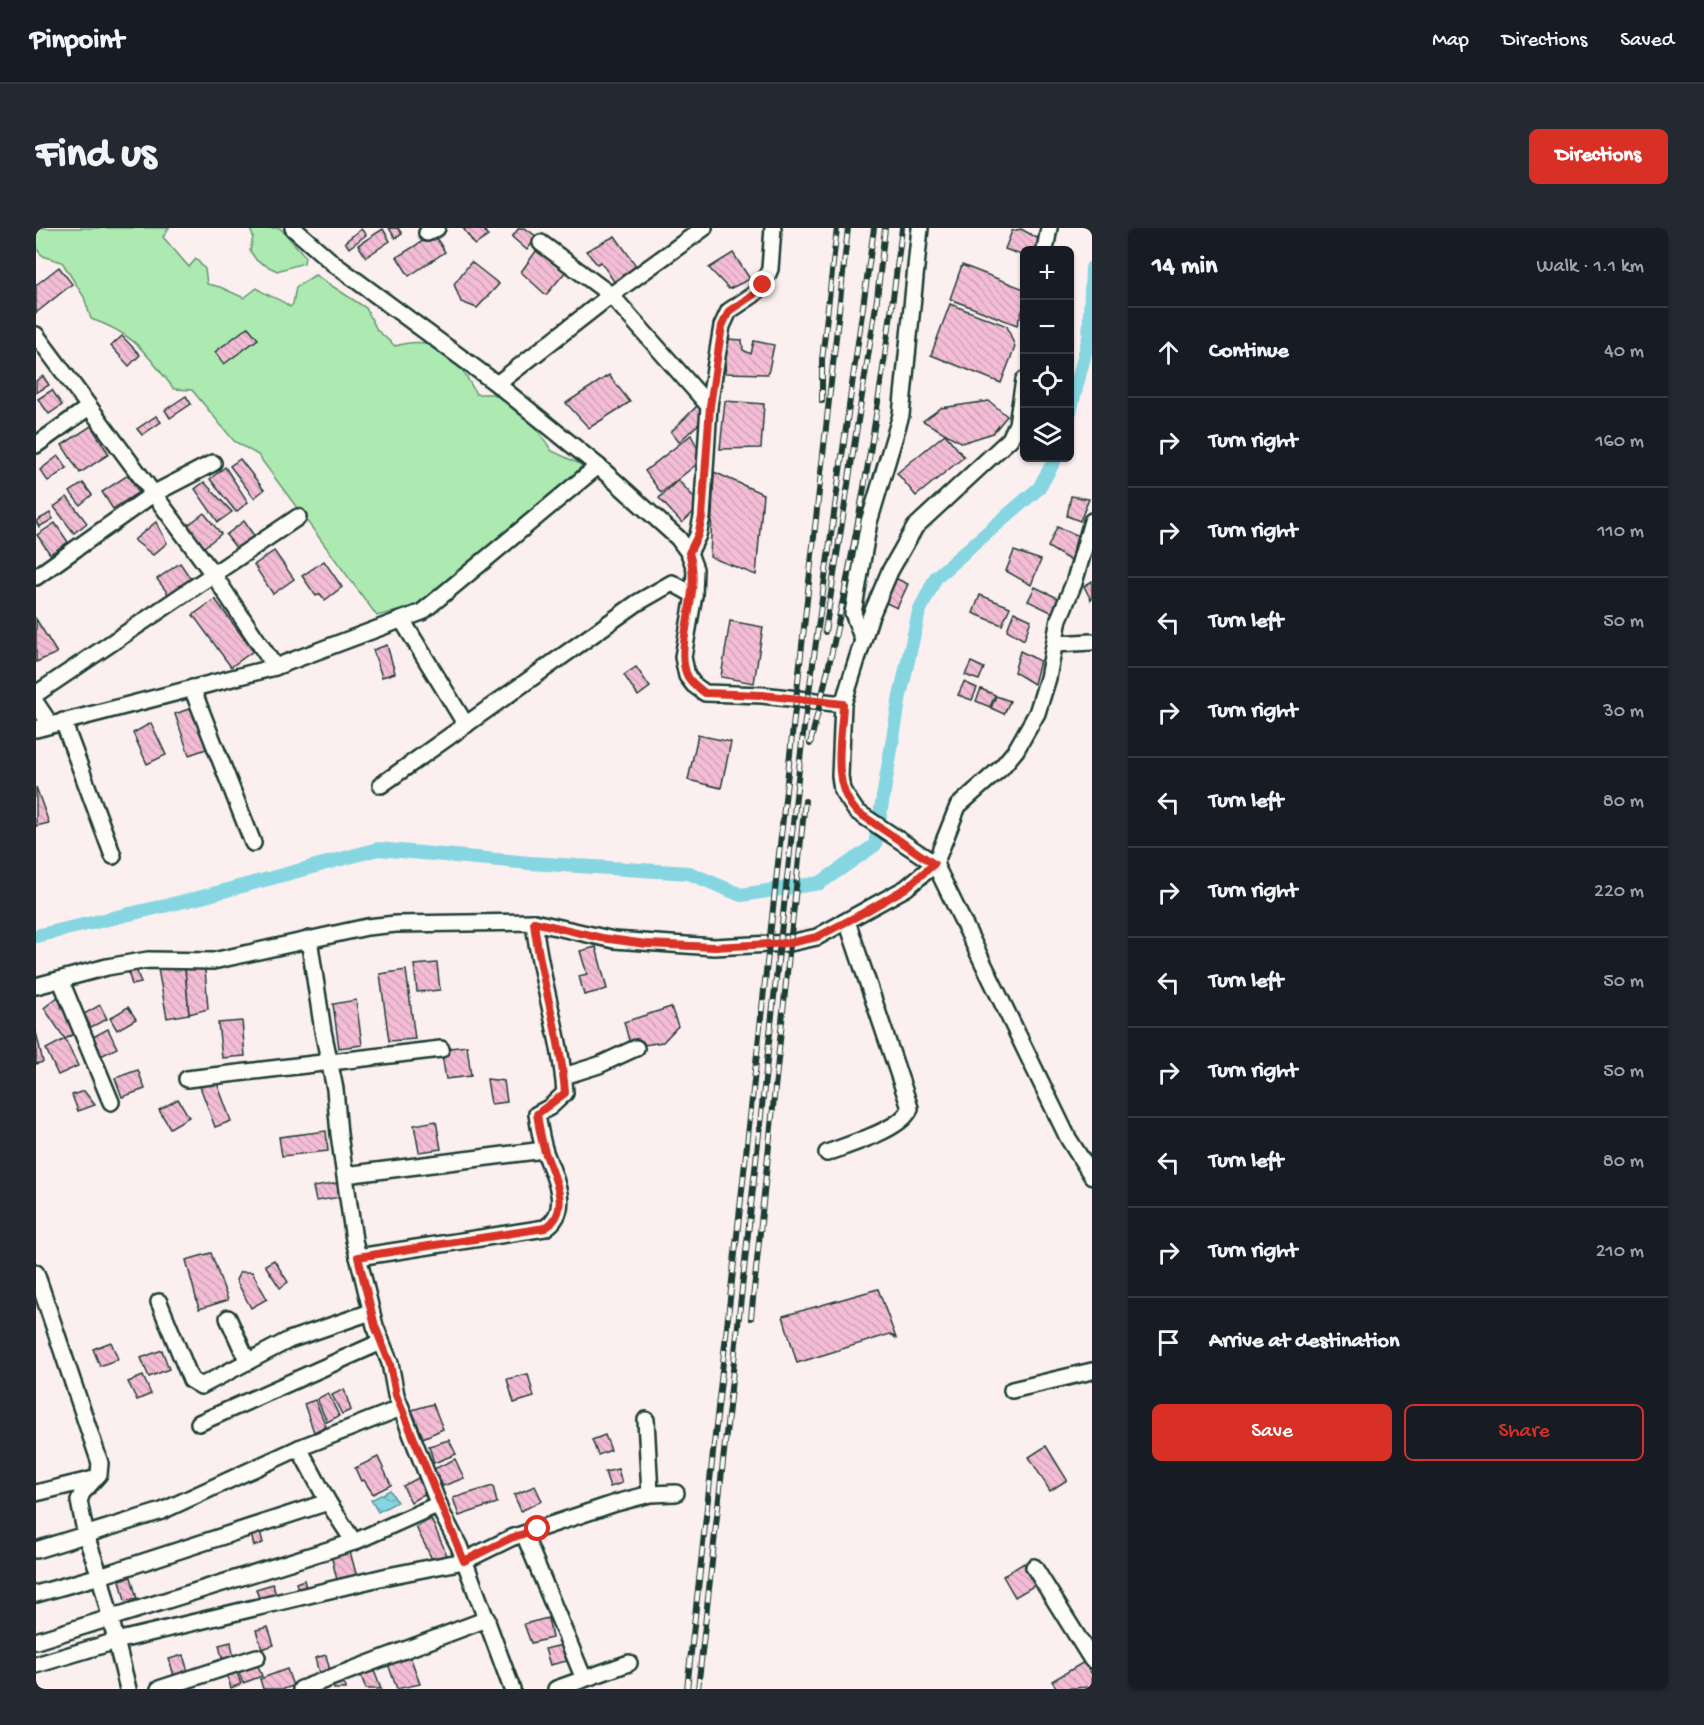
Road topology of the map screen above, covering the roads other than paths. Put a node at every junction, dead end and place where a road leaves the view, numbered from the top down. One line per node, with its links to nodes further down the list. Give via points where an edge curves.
1 (293, 228): 10 (street, via 334,264)
2 (704, 228): 8 (street)
3 (773, 228): 12 (street, via 770,269 763,285 729,311 722,326)
4 (920, 228): 25 (street, via 901,415 869,522 854,613)
5 (1049, 228): 7 (street)
6 (541, 243): 8 (street)
7 (1046, 246)
8 (611, 296): 10 (street); 12 (street)
9 (36, 335): 13 (street)
10 (497, 384): 16 (street)
11 (1020, 405): 25 (street, via 1010,438 915,527 890,571)
12 (710, 406): 20 (street, via 702,517)
13 (89, 407): 14 (street); 17 (street)
14 (36, 445)
15 (213, 464): 17 (street)
16 (598, 466): 20 (street, via 678,538); 24 (street, via 422,612)
17 (153, 494): 21 (street); 22 (street)
18 (298, 517): 21 (street)
19 (1092, 520): 27 (street, via 1059,619)
20 (689, 553): 23 (street, via 694,569)
21 (213, 574): 28 (street); 30 (street)
22 (36, 577)
23 (694, 595): 32 (street, via 683,657 687,676 699,689 705,693); 34 (street, via 672,583 637,603)
24 (402, 620): 28 (street); 34 (street)
25 (862, 640): 32 (street)
26 (1092, 642): 27 (street)
27 (1055, 644): 38 (street, via 1037,713 1016,750 958,806)
28 (275, 667): 29 (street)
29 (192, 688): 33 (street); 36 (street)
30 (36, 694)
31 (36, 703): 33 (street)
32 (843, 704): 38 (street, via 842,790 856,811)
33 (50, 724): 37 (street)
34 (466, 725): 35 (street)
35 (381, 784)
36 (253, 843)
37 (113, 855)
38 (934, 864): 39 (street, via 906,888); 53 (street, via 1068,1138)
39 (847, 921): 40 (street, via 817,937 790,943 714,947 614,940); 51 (street, via 910,1108 908,1115 895,1125)
40 (534, 922): 41 (street, via 396,924); 47 (street)
41 (309, 939): 42 (street, via 213,961 148,960); 46 (street)
42 (61, 981): 43 (street); 49 (street)
43 (36, 986)
44 (636, 1048): 47 (street)
45 (441, 1049): 46 (street)
46 (329, 1062): 48 (street); 52 (street)
47 (564, 1076): 50 (street, via 565,1093 537,1114)
48 (187, 1079)
49 (111, 1102)
50 (544, 1150): 52 (street); 54 (street, via 561,1203 558,1217 545,1228)
51 (827, 1154)
52 (345, 1175): 54 (street)
53 (1092, 1176)
54 (358, 1257): 57 (street)
55 (36, 1273): 67 (street, via 100,1463)
56 (159, 1302): 60 (street, via 196,1384 201,1386)
57 (371, 1312): 59 (street); 60 (street, via 311,1331)
58 (228, 1318): 60 (street)
59 (381, 1342): 63 (street); 65 (street)
60 (248, 1362)
61 (1092, 1371): 62 (street)
62 (1012, 1390)
63 (401, 1408): 66 (street); 72 (street)
64 (646, 1420): 70 (street)
65 (199, 1423)
66 (299, 1448): 71 (street); 74 (street, via 212,1490)
67 (96, 1479): 68 (street); 74 (street, via 80,1497)
68 (36, 1493)
69 (676, 1493): 70 (street)
70 (650, 1494): 73 (street)
71 (328, 1502): 75 (street); 79 (street)
72 (439, 1504): 75 (street); 77 (street)
73 (524, 1534): 77 (street); 89 (street)
74 (86, 1536): 76 (street); 79 (street)
75 (354, 1542): 82 (street)
76 (36, 1550)
77 (464, 1561): 81 (street); 84 (street, via 388,1575)
78 (1034, 1567): 86 (street)
79 (100, 1576): 80 (street); 82 (street)
80 (36, 1594)
81 (487, 1619): 92 (street); 93 (street)
82 (110, 1620): 83 (street); 84 (street)
83 (36, 1641)
84 (116, 1641): 88 (street); 90 (street)
85 (257, 1657): 91 (street)
86 (1092, 1660)
87 (629, 1664): 89 (street)
88 (36, 1665)
89 (584, 1679): 94 (street)
90 (128, 1689)
91 (159, 1689)
92 (301, 1689)
93 (512, 1689)
94 (556, 1689)

